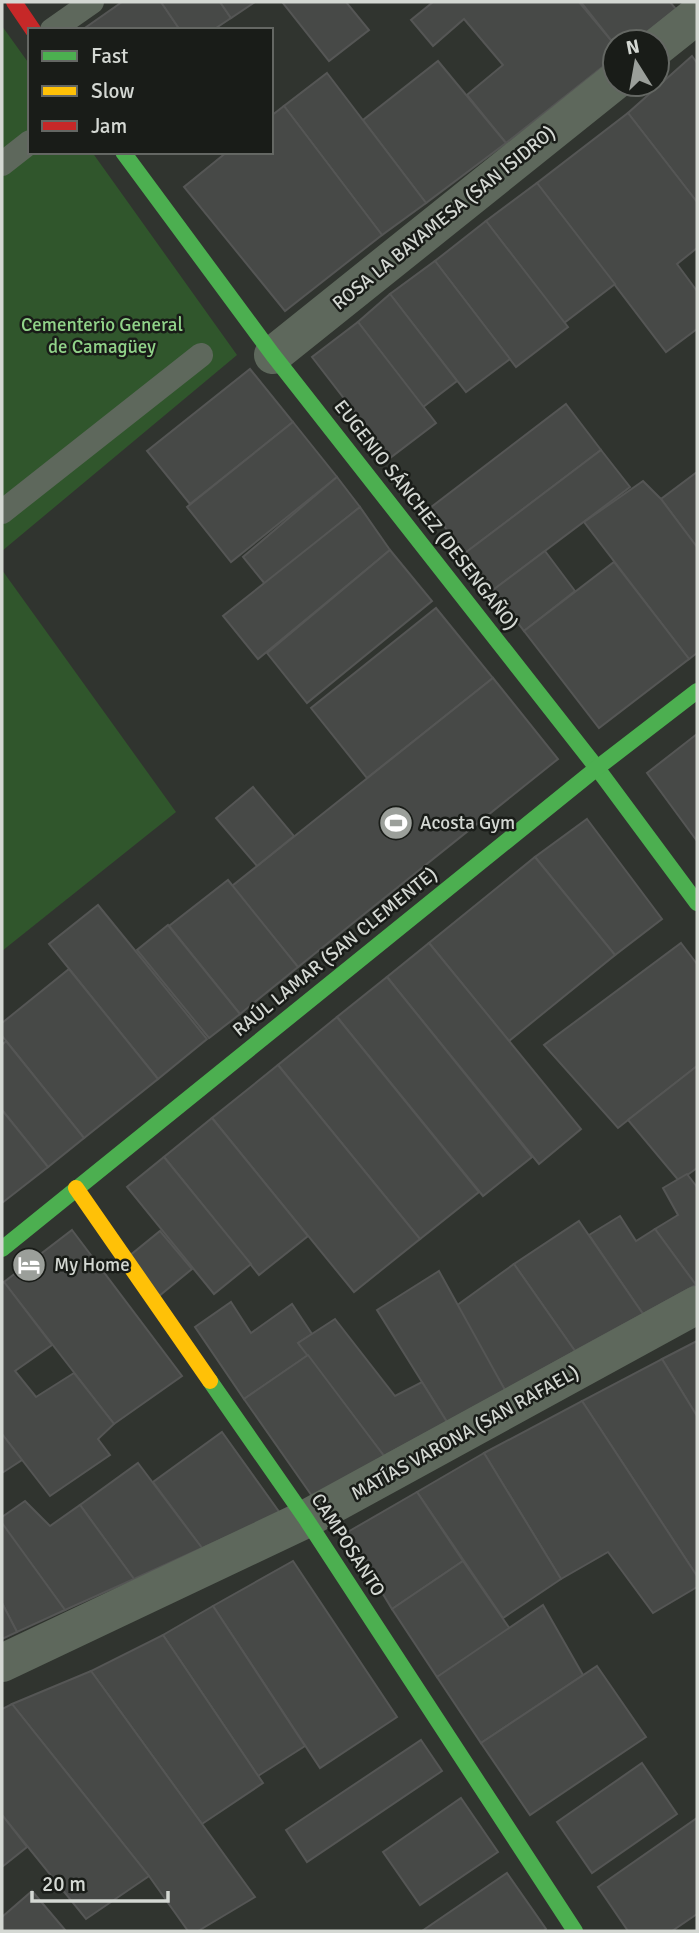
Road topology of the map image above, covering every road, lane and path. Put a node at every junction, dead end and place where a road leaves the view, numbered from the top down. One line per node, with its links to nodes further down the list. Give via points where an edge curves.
1 (14, 2): 4 (street)
2 (92, 2): 5 (lane)
3 (697, 15): 6 (street)
4 (32, 28)
5 (55, 28)
6 (671, 36)
7 (601, 92): 12 (street, ROSA LA BAYAMESA (SAN ISIDRO))
8 (28, 144): 10 (lane)
9 (124, 154): 12 (street, EUGENIO SÁNCHEZ (DESENGAÑO))
10 (2, 163)
11 (201, 355): 13 (lane)
12 (273, 355): 15 (street, EUGENIO SÁNCHEZ (DESENGAÑO))
13 (5, 502)
14 (697, 691): 15 (street, RAÚL LAMAR (SAN CLEMENTE))
15 (597, 768): 16 (street, EUGENIO SÁNCHEZ (DESENGAÑO)); 17 (street, RAÚL LAMAR (SAN CLEMENTE))
16 (697, 903)
17 (76, 1188): 18 (street, RAÚL LAMAR (SAN CLEMENTE)); 20 (street, CAMPOSANTO)
18 (2, 1250)
19 (697, 1305): 20 (street, MATÍAS VARONA (SAN RAFAEL))
20 (306, 1519): 21 (street, MATÍAS VARONA (SAN RAFAEL)); 22 (street, CAMPOSANTO)
21 (2, 1663)
22 (575, 1931)

